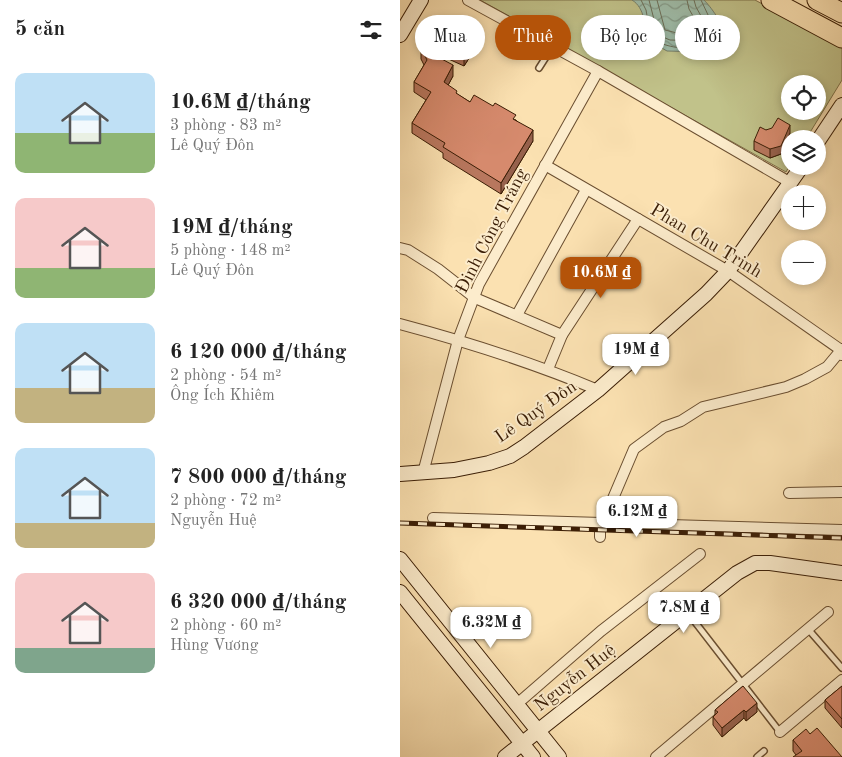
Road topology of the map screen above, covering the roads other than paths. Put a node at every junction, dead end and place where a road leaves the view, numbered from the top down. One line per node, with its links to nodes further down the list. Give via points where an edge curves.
1 (421, 0): 7 (street)
2 (468, 0): 6 (street)
3 (771, 0): 8 (highway)
4 (816, 0): 5 (highway)
5 (842, 14)
6 (496, 15)
7 (400, 35)
8 (842, 38)
9 (571, 56): 12 (street)
10 (544, 60): 11 (lane)
11 (539, 68)
12 (598, 71): 15 (street, Đinh Công Tráng); 17 (street)
13 (842, 105): 14 (street)
14 (825, 130)
15 (545, 165): 18 (street, Phan Chu Trinh); 22 (street, Đinh Công Tráng, via 479,284)
16 (796, 175): 17 (street, Lê Quý Đôn)
17 (791, 183): 21 (street, Lê Quý Đôn)
18 (586, 190): 19 (street, Phan Chu Trinh); 23 (street)
19 (638, 219): 21 (street, Phan Chu Trinh); 25 (street)
20 (400, 248): 22 (street, via 438,269)
21 (728, 271): 27 (street, Phan Chu Trinh); 29 (street, Lê Quý Đôn)
22 (475, 298): 23 (street); 26 (street, Đinh Công Tráng)
23 (516, 315): 25 (street)
24 (400, 324): 26 (street)
25 (562, 336): 28 (street)
26 (458, 340): 28 (street); 30 (street, Đinh Công Tráng)
27 (842, 352): 35 (street, via 827,367 805,379 786,387 703,406 681,421 664,427 634,449)
28 (548, 369): 29 (street)
29 (598, 390): 30 (street, Lê Quý Đôn, via 510,456 472,467)
30 (423, 473): 31 (street, Lê Quý Đôn)
31 (400, 474)
32 (842, 492): 33 (street)
33 (789, 493)
34 (433, 518): 35 (street)
35 (602, 524): 36 (street); 37 (street)
36 (842, 530)
37 (600, 537)
38 (700, 554): 48 (street, via 601,631)
39 (400, 559): 48 (street)
40 (842, 573): 43 (street, Nguyễn Huệ, via 770,563 755,564 737,574)
41 (400, 592): 51 (street)
42 (828, 612): 44 (street)
43 (688, 613): 47 (lane); 49 (street, Nguyễn Huệ)
44 (808, 629): 45 (lane); 47 (street)
45 (842, 668)
46 (842, 680): 50 (street)
47 (743, 684): 50 (lane); 56 (street)
48 (517, 704): 49 (street)
49 (538, 731): 51 (street, Nguyễn Huệ); 55 (street)
50 (780, 732)
51 (522, 744): 53 (street); 54 (street)
52 (764, 752): 57 (lane)
53 (505, 757)
54 (533, 757)
55 (560, 757)
56 (656, 757)
57 (757, 757)

